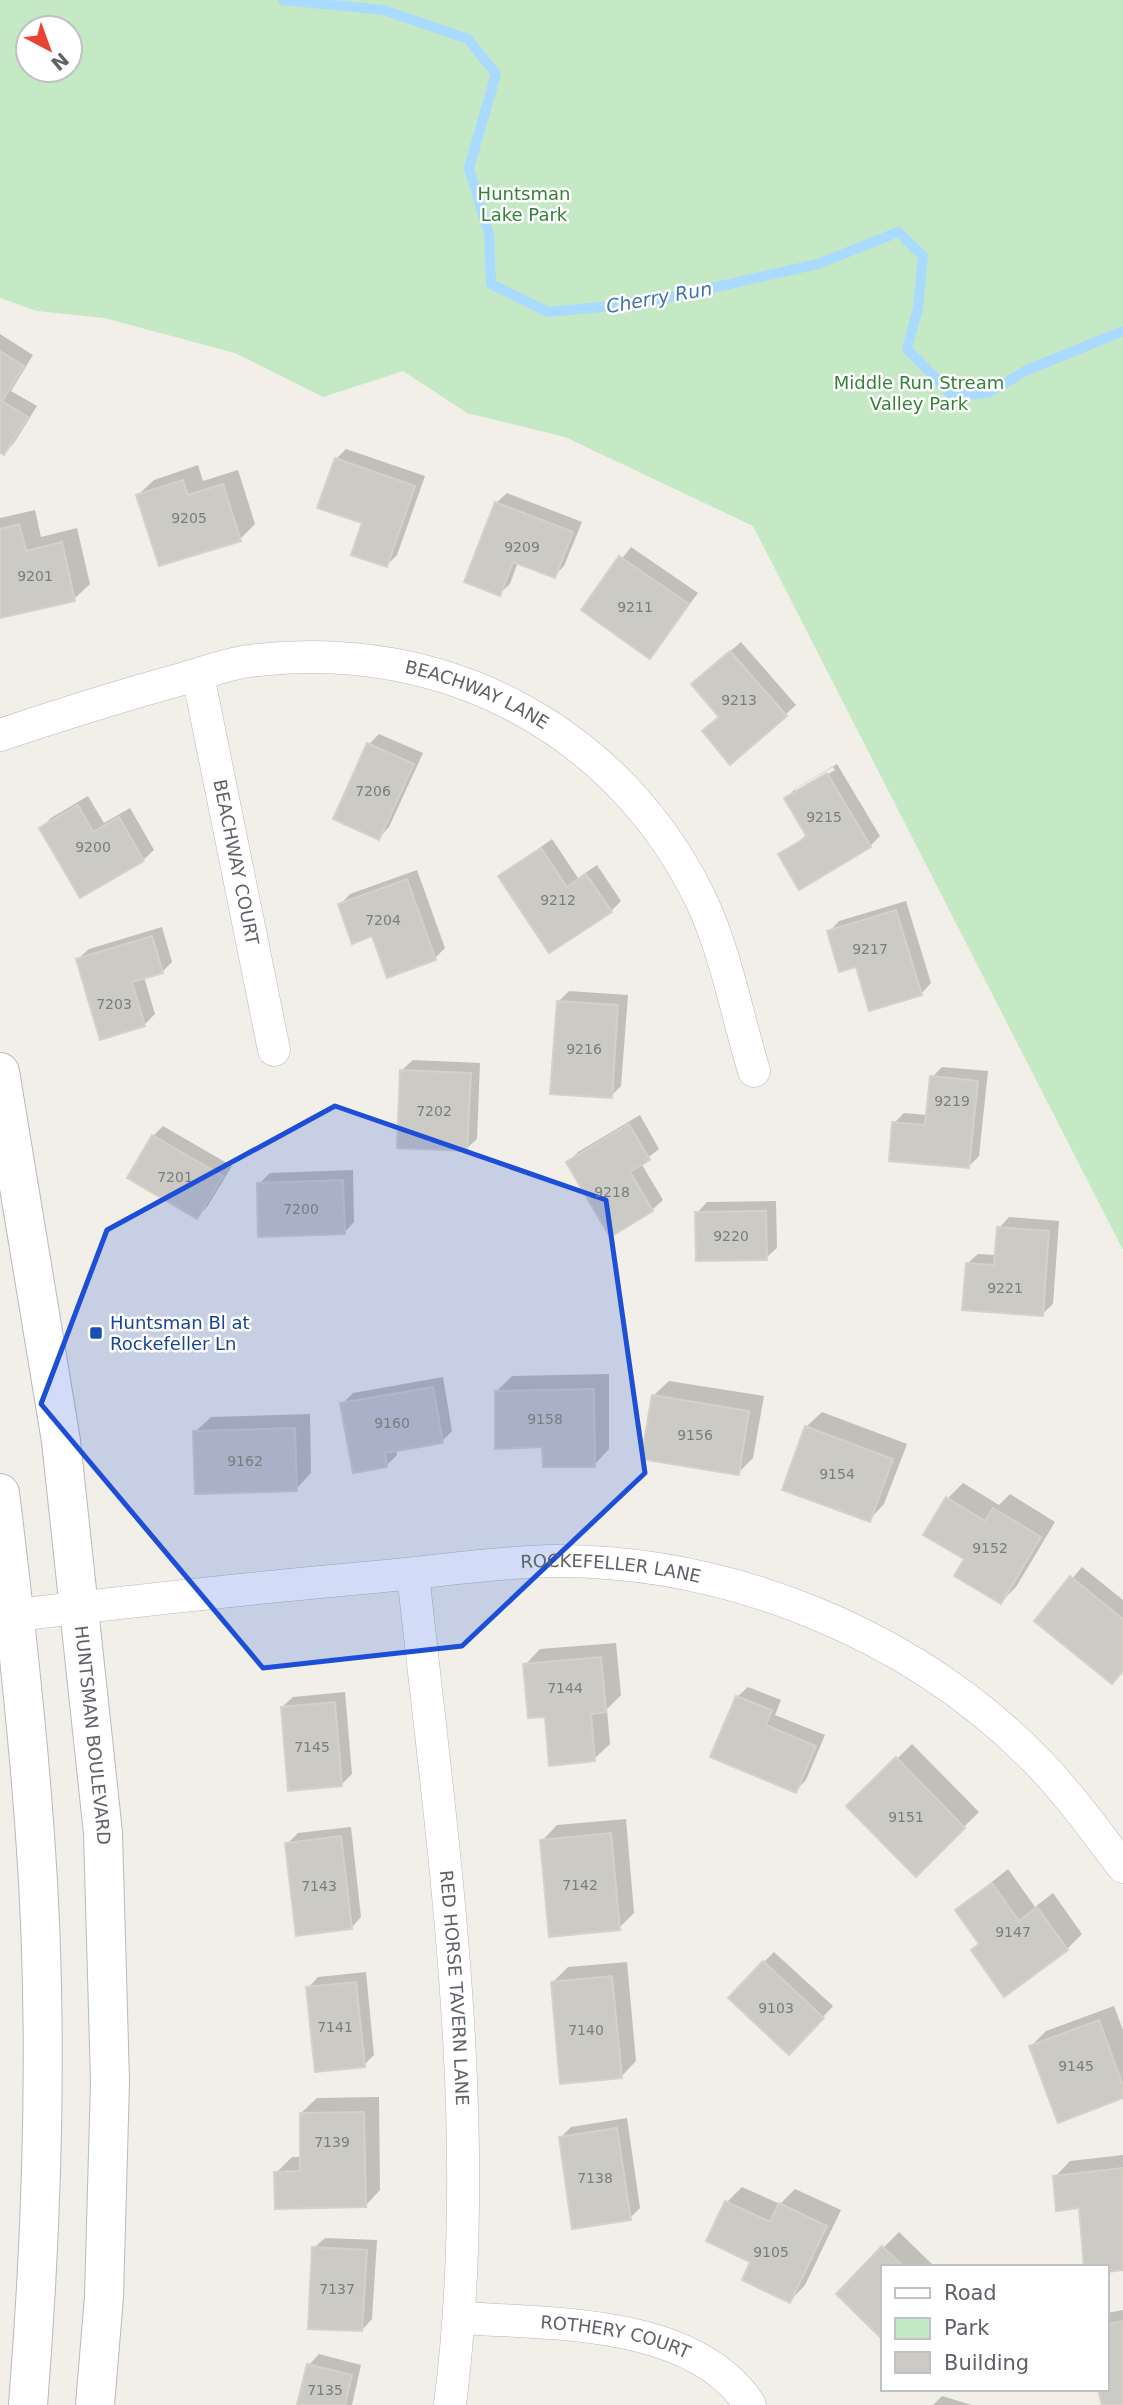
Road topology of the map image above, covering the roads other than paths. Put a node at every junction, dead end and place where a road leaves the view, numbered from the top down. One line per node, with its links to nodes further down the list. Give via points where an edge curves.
1 (198, 675): 2 (street, BEACHWAY LANE); 3 (street, BEACHWAY COURT); 4 (street, BEACHWAY LANE, via 255,660 315,655 384,660 481,688 564,735 635,799 684,867 713,931)
2 (0, 735)
3 (274, 1050)
4 (754, 1071)
5 (0, 1072): 8 (street, HUNTSMAN BOULEVARD, via 61,1441)
6 (0, 1493): 9 (street)
7 (413, 1574): 8 (street, ROCKEFELLER LANE); 10 (street, ROCKEFELLER LANE, via 501,1563 613,1564 715,1580 814,1613 908,1660 993,1720 1067,1792); 11 (street, RED HORSE TAVERN LANE, via 458,1997 464,2171)
8 (81, 1609): 9 (street, ROCKEFELLER LANE); 13 (street, HUNTSMAN BOULEVARD, via 103,1833 110,2081 104,2297)
9 (8, 1616): 12 (street, via 36,1838 43,2082 37,2293)
10 (1123, 1867)
11 (461, 2318): 14 (street, RED HORSE TAVERN LANE); 15 (street, ROTHERY COURT, via 592,2326 637,2335 705,2362)
12 (28, 2405)
13 (95, 2405)
14 (450, 2405)
15 (750, 2405)

